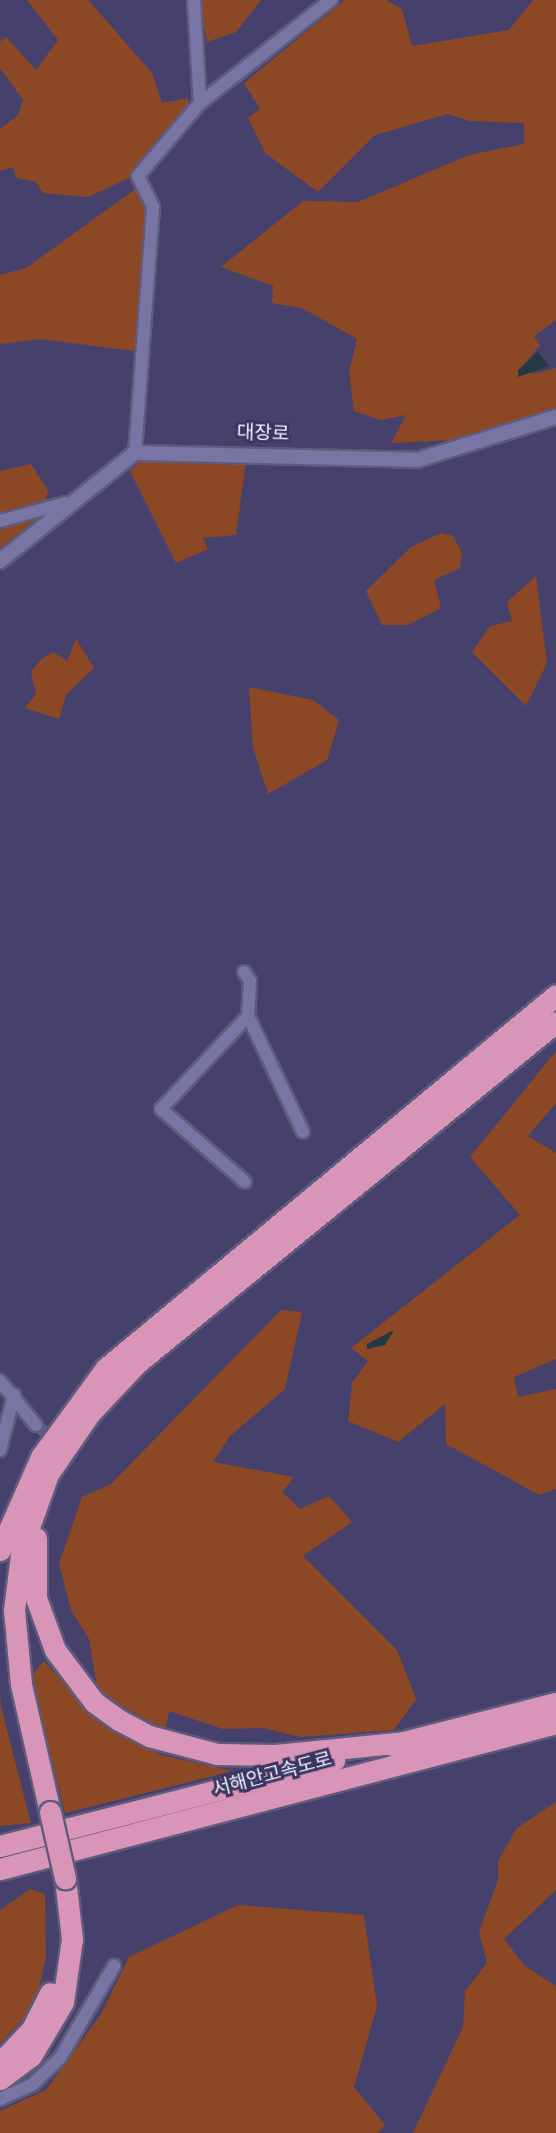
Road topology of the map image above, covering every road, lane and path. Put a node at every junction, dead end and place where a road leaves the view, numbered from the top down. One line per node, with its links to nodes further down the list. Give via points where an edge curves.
1 (194, 0): 3 (street)
2 (331, 0): 3 (street)
3 (200, 103): 5 (street, via 138,176 153,207)
4 (556, 417): 5 (street, 대장로, via 417,460)
5 (135, 453): 6 (street)
6 (66, 503): 7 (street); 8 (street)
7 (0, 521)
8 (0, 561)
9 (244, 972): 11 (street, via 250,981)
10 (556, 995): 20 (highway, via 106,1368 60,1424)
11 (248, 1016): 13 (street); 14 (street, via 161,1109)
12 (556, 1022): 18 (highway, via 164,1340 112,1388)
13 (303, 1132)
14 (245, 1182)
15 (0, 1381): 16 (street)
16 (14, 1395): 17 (street); 19 (street)
17 (36, 1425)
18 (70, 1440): 24 (highway, via 38,1528 34,1573 55,1650 94,1702 149,1736 217,1754 275,1755); 25 (highway, via 33,1510 14,1610 21,1684)
19 (0, 1450)
20 (27, 1487): 21 (highway); 25 (highway, via 8,1571 3,1625)
21 (0, 1550)
22 (556, 1703): 24 (highway, 서해안고속도로)
23 (556, 1723): 27 (highway, 서해안고속도로)
24 (406, 1742): 26 (highway, 서해안고속도로)
25 (44, 1814): 28 (highway)
26 (0, 1846)
27 (0, 1870)
28 (59, 1879): 30 (highway, via 58,1940 49,1997 32,2029); 31 (highway, via 72,1939 63,2001 31,2056)
29 (114, 1966): 32 (street, via 60,2058 33,2084)
30 (0, 2063)
31 (0, 2080)
32 (0, 2099)

